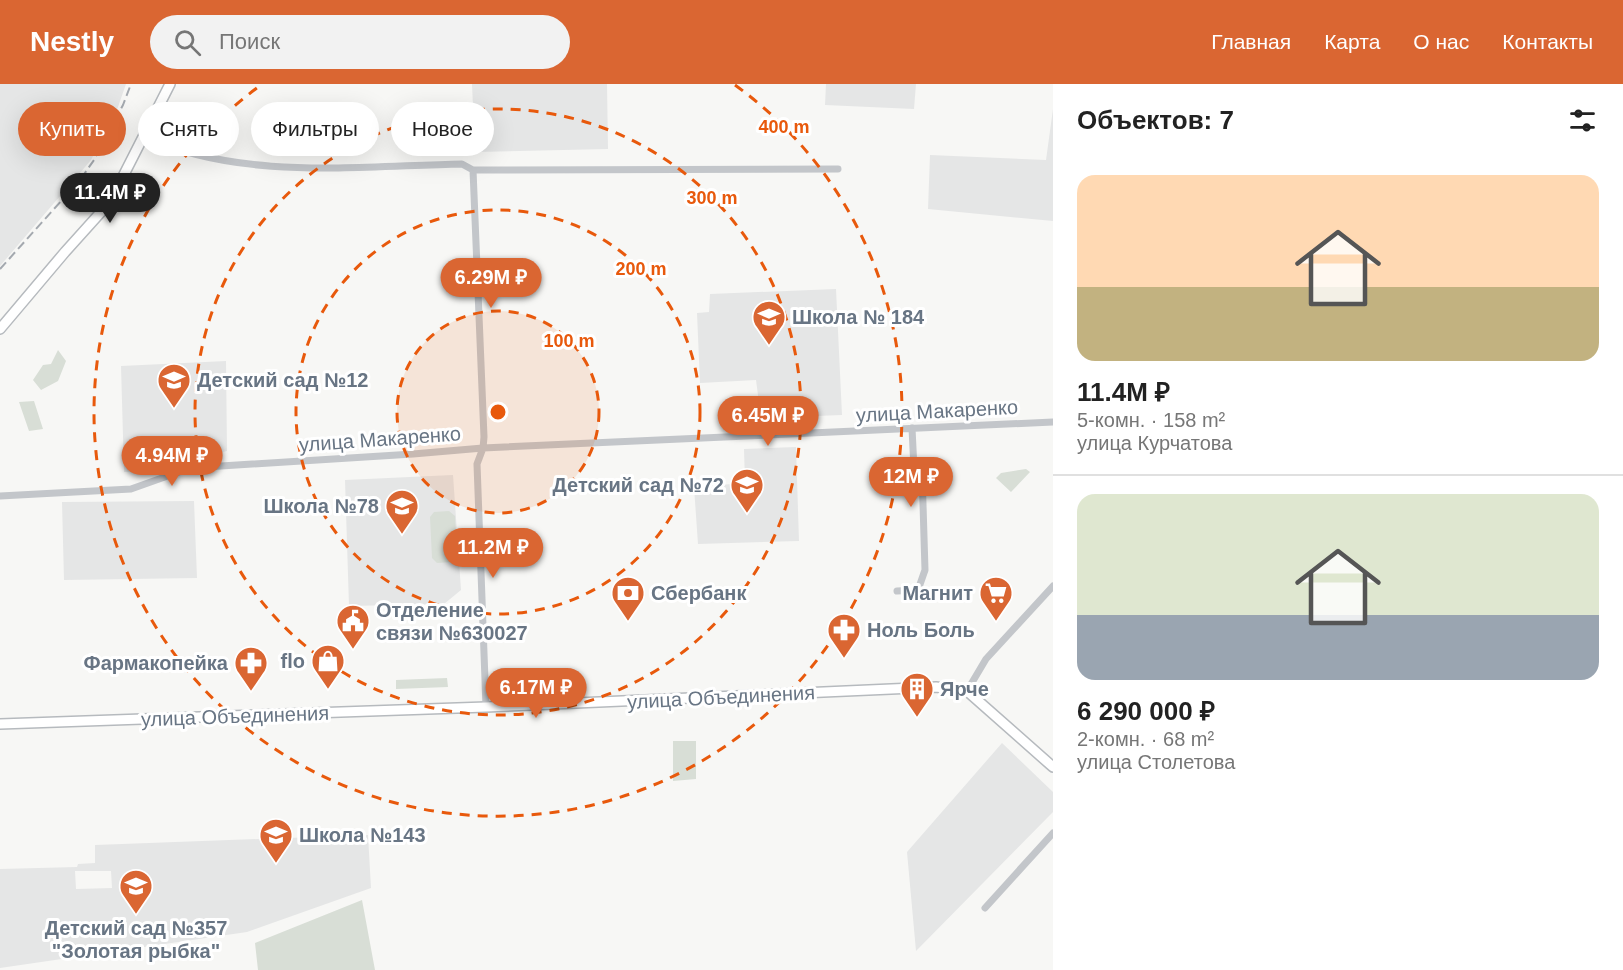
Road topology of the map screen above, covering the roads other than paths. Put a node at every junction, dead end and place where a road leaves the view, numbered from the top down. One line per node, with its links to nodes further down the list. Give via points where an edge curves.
1 (170, 84): 2 (street)
2 (160, 102)
3 (138, 144): 7 (street, via 110,202)
4 (202, 156): 6 (street, via 276,168 462,164)
5 (838, 169): 6 (street)
6 (472, 170): 10 (street)
7 (0, 329)
8 (1053, 422): 9 (street, улица Макаренко)
9 (912, 428): 10 (street, улица Макаренко); 13 (street, via 914,469 922,471 925,570 918,590)
10 (483, 448): 11 (street, улица Макаренко, via 190,468 131,489); 15 (street, via 477,464)
11 (0, 496)
12 (1053, 586): 14 (street, via 986,659)
13 (897, 591)
14 (967, 691): 15 (street, улица Объединения, via 936,687); 17 (street)
15 (486, 707): 16 (street, улица Объединения)
16 (0, 724)
17 (1053, 767)
18 (1053, 834): 19 (street)
19 (985, 908)

